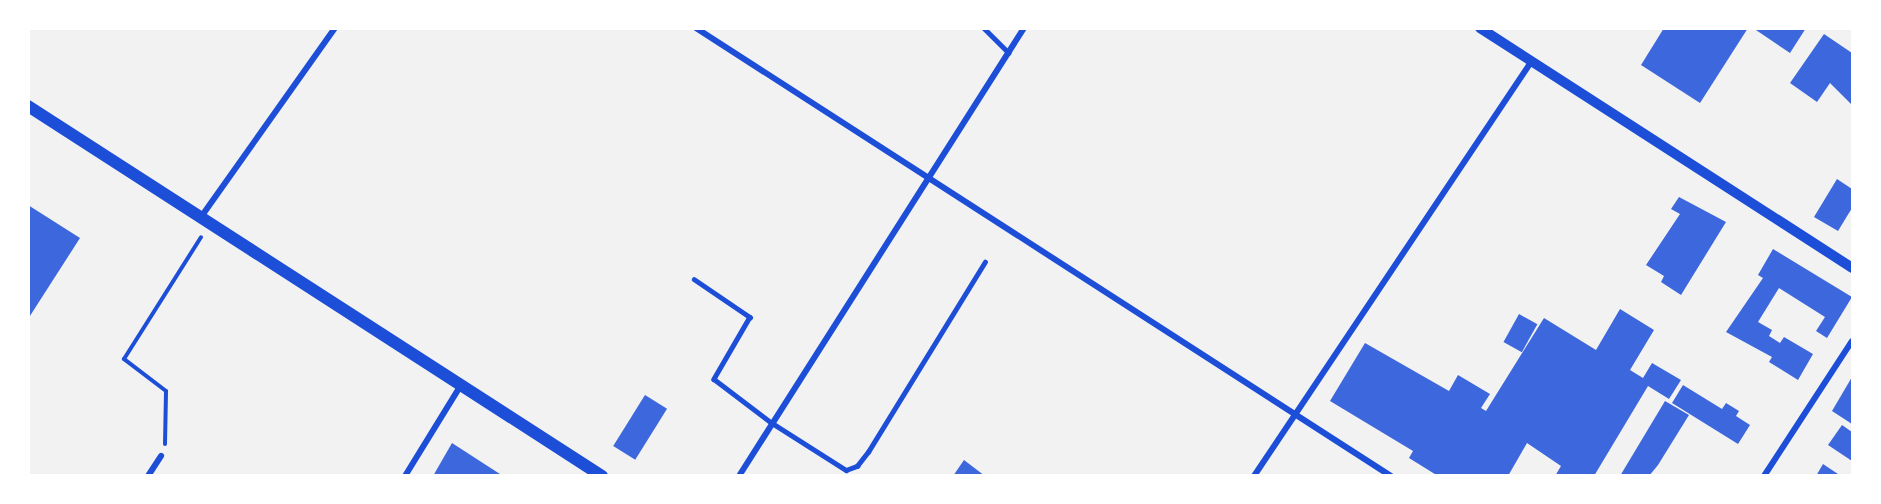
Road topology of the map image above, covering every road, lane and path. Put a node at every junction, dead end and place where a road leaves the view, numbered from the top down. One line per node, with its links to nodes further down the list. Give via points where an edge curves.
1 (335, 28): 10 (street)
2 (696, 28): 9 (street)
3 (984, 28): 6 (lane)
4 (1024, 28): 6 (street)
5 (1480, 28): 7 (street)
6 (1009, 53): 9 (street)
7 (1531, 62): 12 (street); 16 (street)
8 (28, 106): 10 (main road)
9 (928, 179): 16 (street); 17 (street)
10 (206, 220): 15 (main road); 18 (path, via 124,359 166,391 168,428)
11 (985, 262): 17 (lane, via 857,466 846,470)
12 (1852, 268)
13 (694, 279): 17 (lane, via 750,317 714,379)
14 (1852, 341): 25 (street)
15 (461, 385): 20 (street); 21 (main road)
16 (1297, 413): 23 (street); 24 (street)
17 (772, 423): 22 (street)
18 (161, 456): 19 (street)
19 (148, 476)
20 (405, 476)
21 (602, 476)
22 (739, 476)
23 (1254, 476)
24 (1391, 476)
25 (1764, 476)

